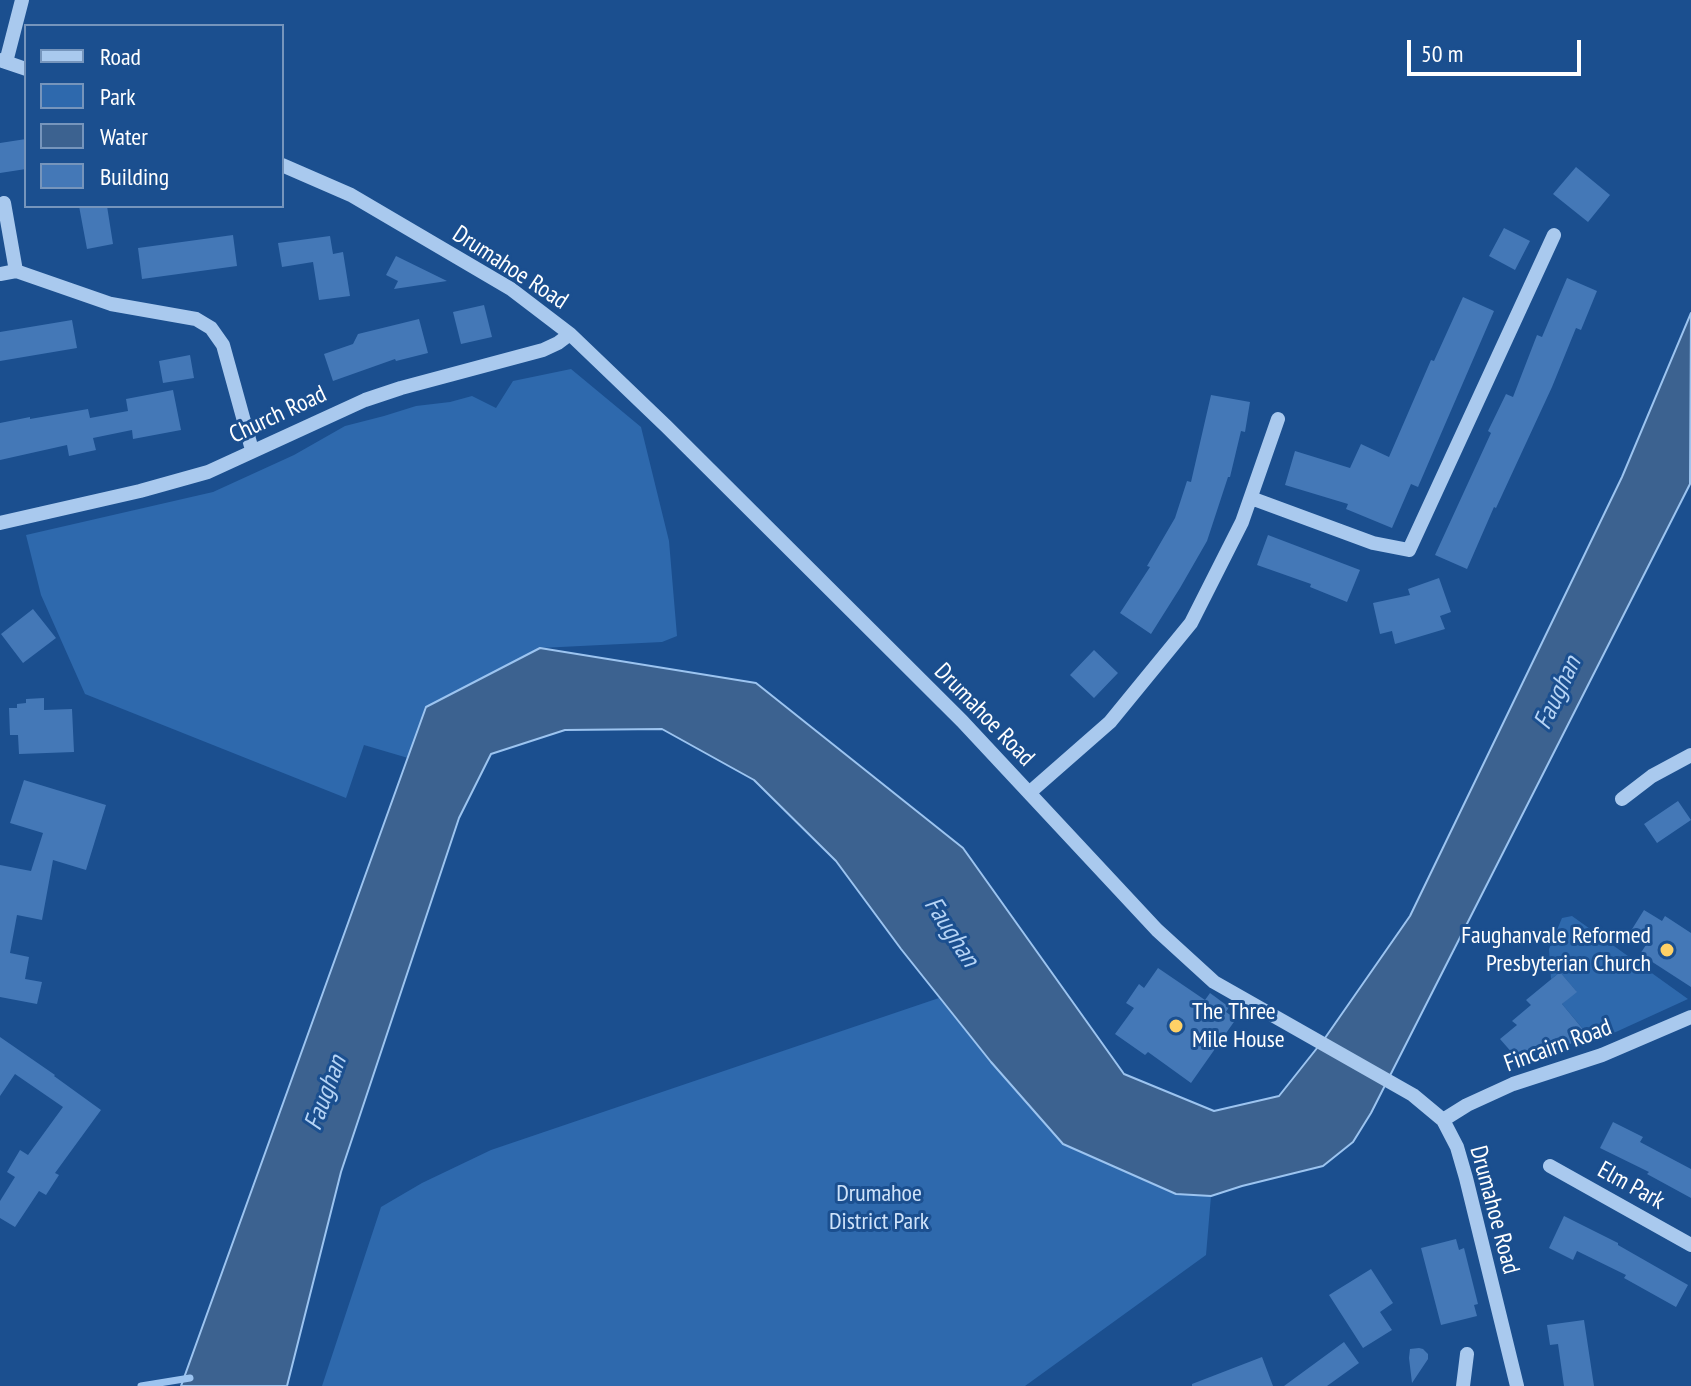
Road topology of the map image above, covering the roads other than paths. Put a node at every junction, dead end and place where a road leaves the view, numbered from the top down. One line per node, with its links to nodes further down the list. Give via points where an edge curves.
1 (22, 0): 2 (street)
2 (3, 61): 3 (street)
3 (24, 68)
4 (284, 166): 9 (street, Drumahoe Road, via 351,195 511,289)
5 (4, 203): 7 (street)
6 (1554, 235): 12 (street, via 1409,550 1373,543)
7 (16, 271): 8 (street); 11 (street, via 111,304 196,319 211,328 223,345)
8 (0, 274)
9 (570, 334): 11 (street, Church Road, via 543,350 365,400); 15 (street, Drumahoe Road)
10 (1278, 419): 12 (street)
11 (252, 450): 13 (street, Church Road, via 208,472 153,488)
12 (1251, 498): 15 (street, via 1191,623 1110,722)
13 (0, 523)
14 (1691, 755): 16 (street)
15 (1029, 793): 18 (street, Drumahoe Road, via 1157,930 1214,982 1413,1095)
16 (1622, 799)
17 (1691, 1017): 18 (street, Fincairn Road, via 1602,1055 1513,1084)
18 (1443, 1120): 23 (street, Drumahoe Road, via 1466,1178)
19 (1550, 1166): 20 (street, Elm Park)
20 (1691, 1245)
21 (1467, 1354): 22 (street)
22 (1463, 1386)
23 (1517, 1386)

